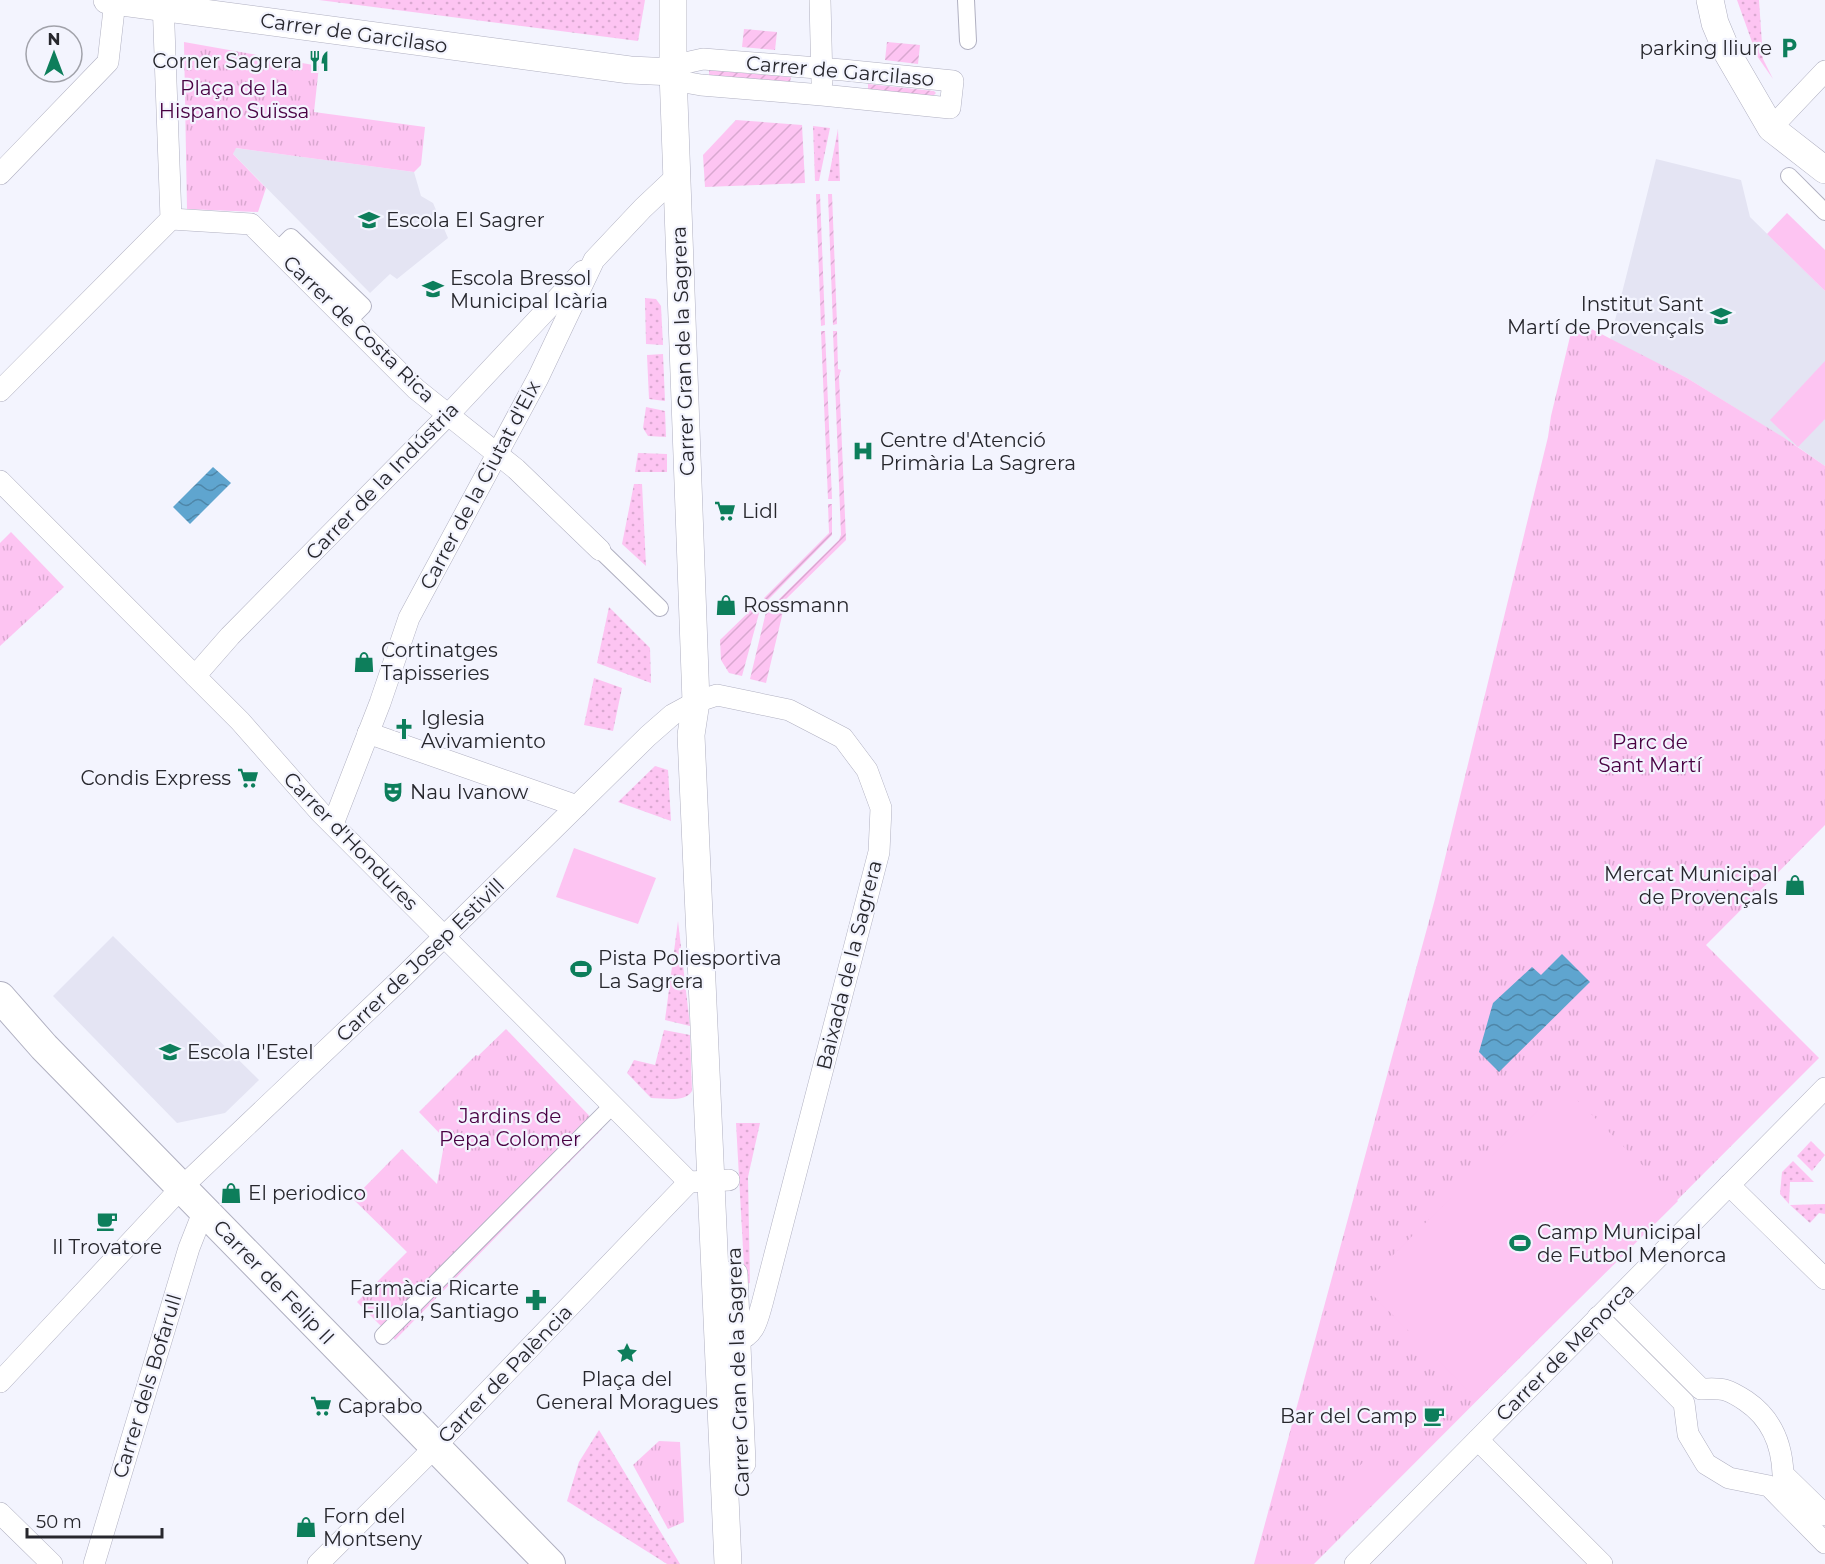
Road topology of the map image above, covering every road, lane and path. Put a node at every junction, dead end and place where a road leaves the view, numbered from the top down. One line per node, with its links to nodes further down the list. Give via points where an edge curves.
1 (673, 0): 10 (street, Carrer Gran de la Sagrera)
2 (820, 0): 8 (street)
3 (966, 0): 7 (street)
4 (1710, 0): 12 (street, via 1728,54)
5 (111, 1): 6 (street, Carrer de Garcilaso); 16 (street, via 108,62)
6 (164, 4): 10 (street, Carrer de Garcilaso, via 630,70); 20 (street)
7 (968, 41)
8 (822, 69): 10 (street, Carrer de Garcilaso, via 703,59 685,63); 11 (street); 11 (street, Carrer de Garcilaso, via 953,81 950,108)
9 (1825, 71): 12 (street)
10 (673, 72): 11 (street, Carrer de Garcilaso, via 684,82 700,85); 17 (street, Carrer Gran de la Sagrera)
11 (822, 95)
12 (1771, 128): 13 (street)
13 (1795, 147): 14 (street); 15 (street)
14 (1825, 150)
15 (1825, 170)
16 (0, 174)
17 (677, 176): 21 (street, Carrer de la Ciutat d'Elx); 30 (street, Carrer Gran de la Sagrera)
18 (1789, 176): 19 (street)
19 (1825, 212)
20 (171, 219): 23 (street); 24 (street, Carrer de Costa Rica, via 251,224 416,389)
21 (594, 260): 24 (street, Carrer de la Indústria); 25 (street, Carrer de la Ciutat d'Elx, via 538,378)
22 (353, 316): 22 (street, Carrer de Costa Rica, via 283,245 291,237 363,306)
23 (0, 391)
24 (449, 414): 25 (street, Carrer de Costa Rica); 29 (street, Carrer de la Indústria)
25 (497, 452): 27 (street, Carrer de Costa Rica); 31 (street, Carrer de la Ciutat d'Elx, via 409,618)
26 (0, 481): 29 (street, Carrer d'Hondures)
27 (600, 550): 28 (street, Carrer de Costa Rica)
28 (660, 608)
29 (195, 676): 33 (street, Carrer d'Hondures)
30 (696, 702): 32 (street, Carrer de Josep Estivill, via 672,715); 38 (street, Carrer Gran de la Sagrera, via 691,735); 46 (street, Baixada de la Sagrera, via 717,695 789,710 843,738 867,770 881,808 879,852 762,1304 756,1326)
31 (368, 733): 32 (street); 33 (street, Carrer de la Ciutat d'Elx)
32 (576, 806): 34 (street, Carrer de Josep Estivill)
33 (333, 824): 34 (street, Carrer d'Hondures)
34 (445, 936): 37 (street, Carrer d'Hondures); 40 (street, Carrer de Josep Estivill)
35 (0, 997): 40 (main road, Carrer de Felip II)
36 (1825, 1088): 39 (street, Carrer de Menorca)
37 (613, 1105): 38 (street, Carrer d'Hondures); 45 (street)
38 (710, 1181): 46 (street, Carrer Gran de la Sagrera); 49 (street, Carrer de Palència); 58 (street, Carrer Gran de la Sagrera)
39 (1729, 1185): 42 (street); 43 (street, Carrer de Menorca)
40 (182, 1187): 41 (main road, Carrer de Felip II); 47 (street, Carrer de Josep Estivill)
41 (204, 1210): 49 (main road, Carrer de Felip II); 55 (street, Carrer dels Bofarull, via 185,1259)
42 (1825, 1279)
43 (1614, 1302): 44 (street, Carrer de Menorca); 51 (street, via 1701,1389 1725,1390 1753,1406 1766,1419 1783,1458 1783,1474)
44 (1598, 1317): 48 (street, Carrer de Menorca); 52 (street, via 1684,1403 1688,1434 1706,1464 1729,1478 1769,1486)
45 (383, 1336)
46 (737, 1341): 59 (street, Carrer Gran de la Sagrera)
47 (0, 1382)
48 (1478, 1440): 53 (street, Carrer de Menorca); 60 (street)
49 (435, 1446): 56 (street, Carrer de Palència); 57 (main road, Carrer de Felip II)
50 (0, 1513): 54 (street)
51 (1825, 1515)
52 (1825, 1543)
53 (1359, 1563)
54 (52, 1564)
55 (94, 1564)
56 (318, 1564)
57 (550, 1564)
58 (728, 1564)
59 (746, 1564)
60 (1602, 1564)

